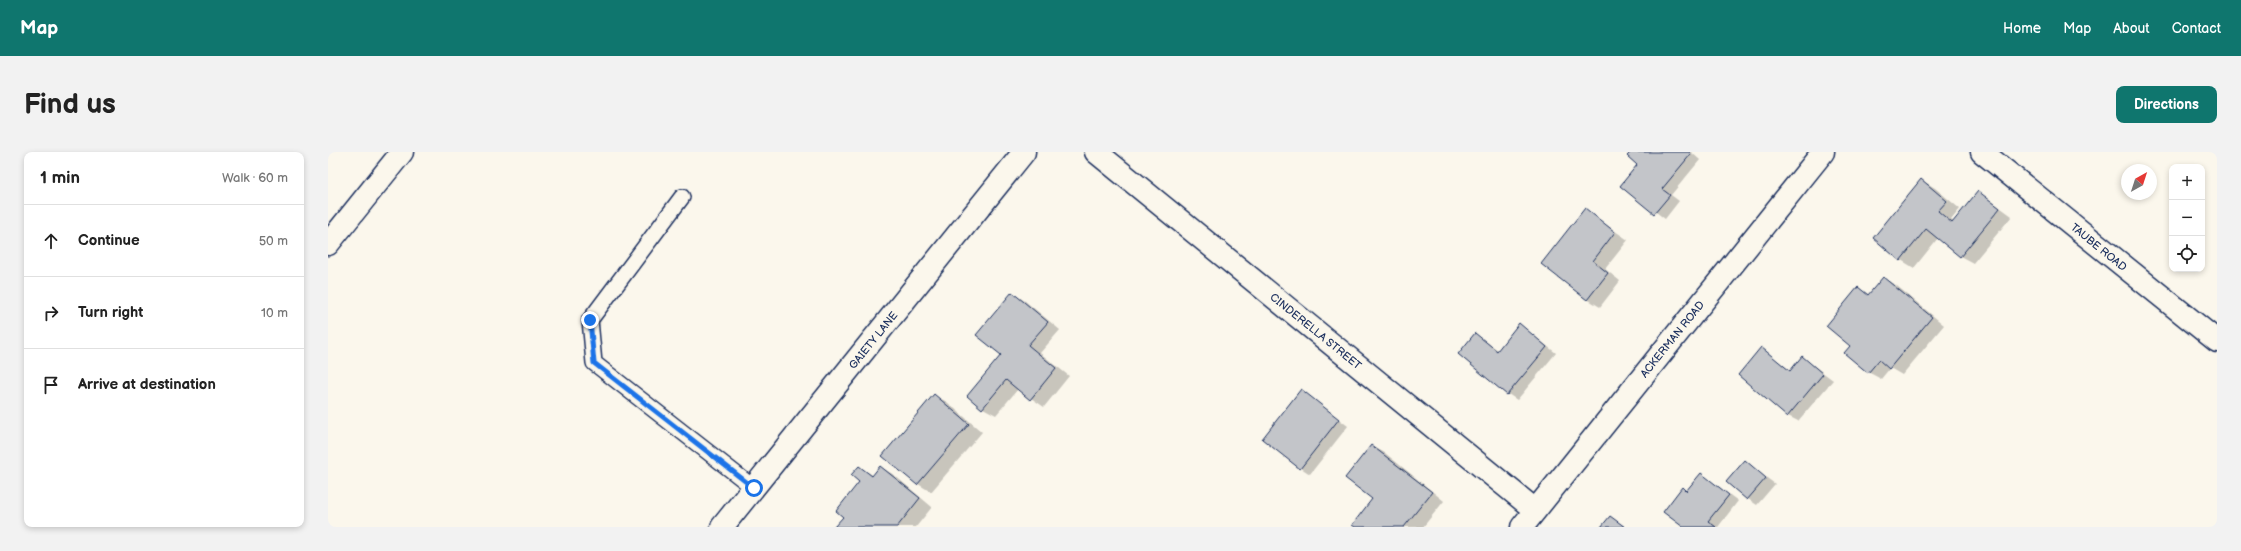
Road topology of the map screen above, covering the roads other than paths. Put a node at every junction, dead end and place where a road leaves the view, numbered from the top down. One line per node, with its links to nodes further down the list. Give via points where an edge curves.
1 (402, 152): 7 (street)
2 (1024, 152): 9 (street, GAIETY LANE)
3 (1096, 152): 10 (street, CINDERELLA STREET)
4 (1824, 152): 10 (street, ACKERMAN ROAD)
5 (1982, 152): 8 (street, TAUBE ROAD)
6 (682, 197): 9 (lane, via 590,320 594,363)
7 (328, 244)
8 (2217, 341)
9 (754, 488): 11 (street, GAIETY LANE)
10 (1535, 510): 12 (street, ACKERMAN ROAD)
11 (722, 527)
12 (1522, 527)

